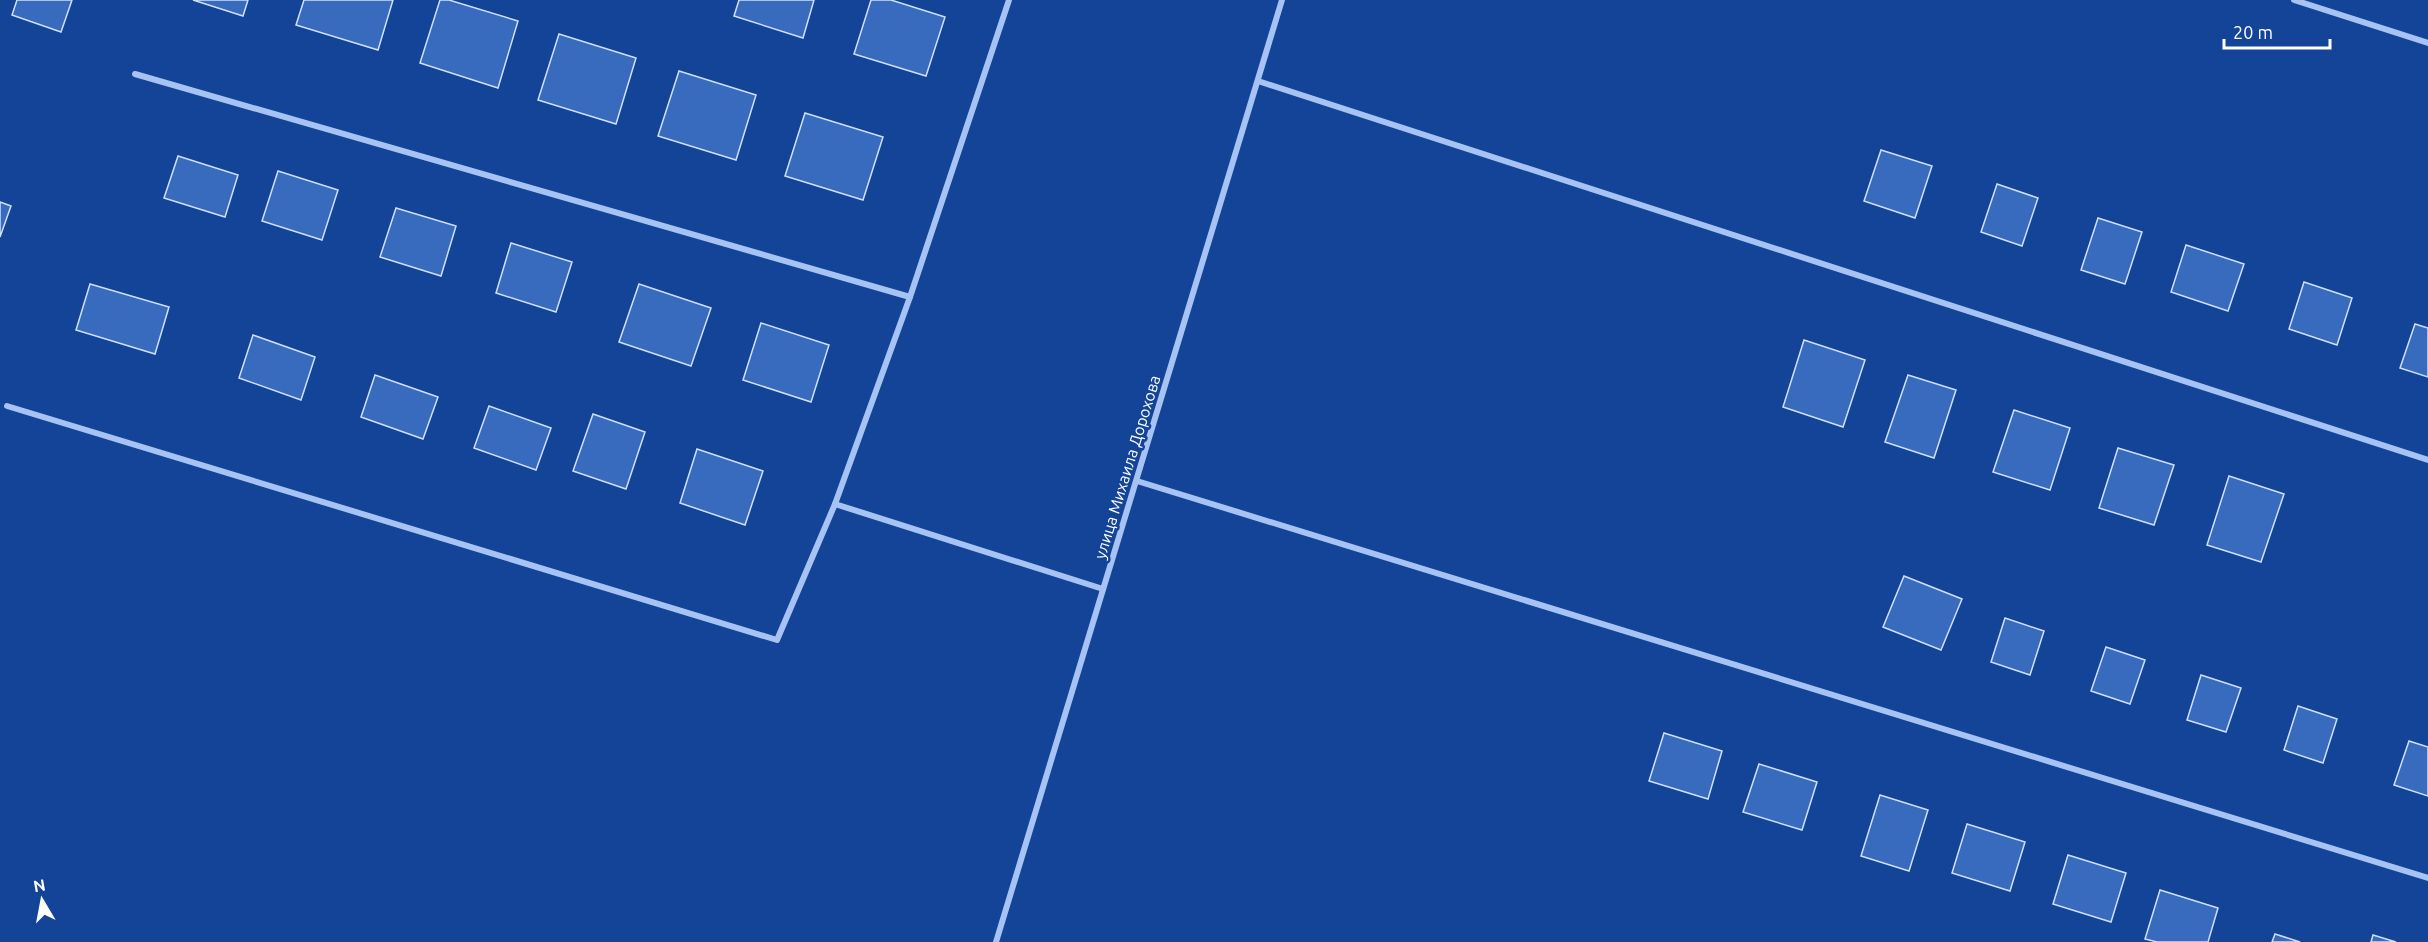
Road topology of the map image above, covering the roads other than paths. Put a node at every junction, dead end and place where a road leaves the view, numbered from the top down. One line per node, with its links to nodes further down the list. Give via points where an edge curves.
1 (1009, 0): 7 (street)
2 (1282, 0): 6 (street, улица Михаила Дорохова)
3 (2294, 0): 4 (street)
4 (2428, 43)
5 (135, 74): 7 (street)
6 (1258, 81): 9 (street); 10 (street, улица Михаила Дорохова)
7 (910, 297): 11 (street)
8 (7, 406): 11 (street, via 777,640)
9 (2428, 460)
10 (1137, 481): 12 (street, улица Михаила Дорохова); 13 (street)
11 (835, 504): 12 (street)
12 (1104, 589): 14 (street, улица Михаила Дорохова)
13 (2428, 878)
14 (996, 942)

